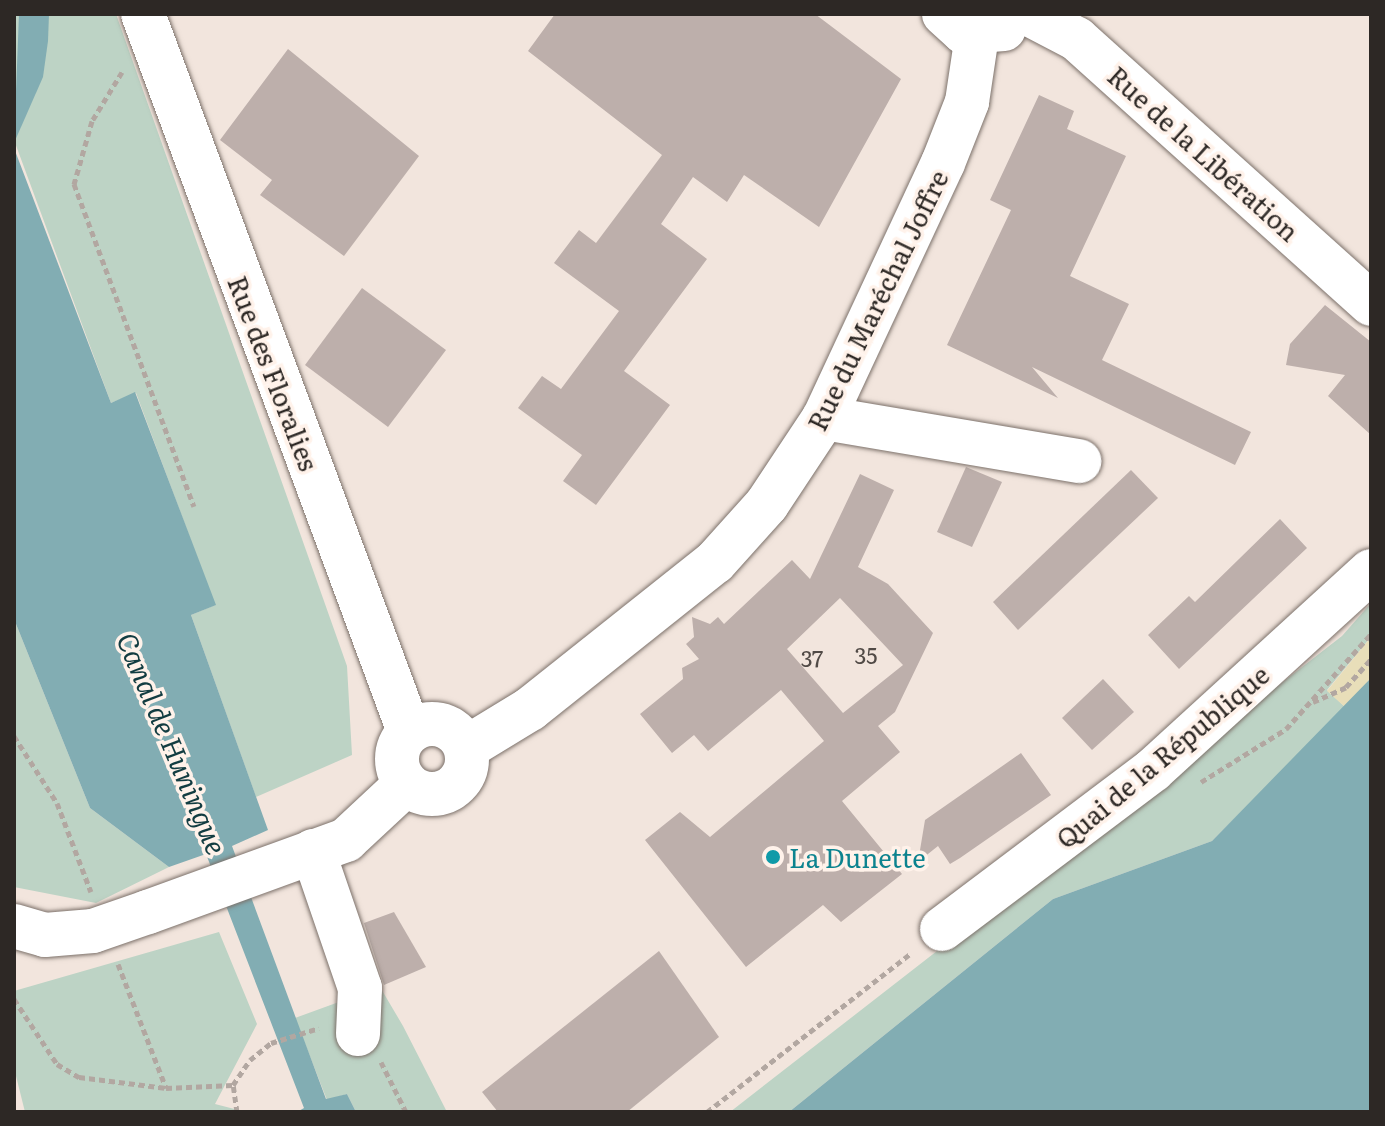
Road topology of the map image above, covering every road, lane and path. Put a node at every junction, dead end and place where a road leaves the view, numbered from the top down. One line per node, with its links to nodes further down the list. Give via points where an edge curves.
1 (1020, 14): 4 (street, Rue du Maréchal Joffre, via 999,32)
2 (1029, 14): 5 (street, Rue de la Libération, via 1077,39)
3 (145, 21): 8 (path, via 92,121 74,184); 12 (street, Rue des Floralies)
4 (961, 24): 6 (street, Rue du Maréchal Joffre, via 967,102)
5 (1371, 304)
6 (824, 418): 7 (street); 14 (street, Rue du Maréchal Joffre, via 767,504 715,562 530,709)
7 (1079, 461)
8 (194, 506)
9 (1371, 571): 19 (street, Quai de la République, via 1153,770)
10 (1371, 634): 11 (path, via 1313,702 1346,687)
11 (1371, 659)
12 (409, 731): 14 (street, via 442,725); 15 (street, via 396,765)
13 (14, 736): 17 (path, via 57,803)
14 (466, 748): 15 (street, via 457,784 440,794)
15 (406, 784): 16 (street, via 346,840)
16 (299, 857): 18 (street, via 93,931 45,935); 23 (street, via 360,988)
17 (96, 903)
18 (14, 926)
19 (942, 929): 27 (path)
20 (113, 951): 25 (path)
21 (14, 999): 25 (path, via 57,1064 79,1077)
22 (308, 1031): 24 (path, via 271,1043)
23 (358, 1034)
24 (233, 1085): 25 (path); 26 (path)
25 (166, 1088)
26 (237, 1112)
27 (707, 1112)

